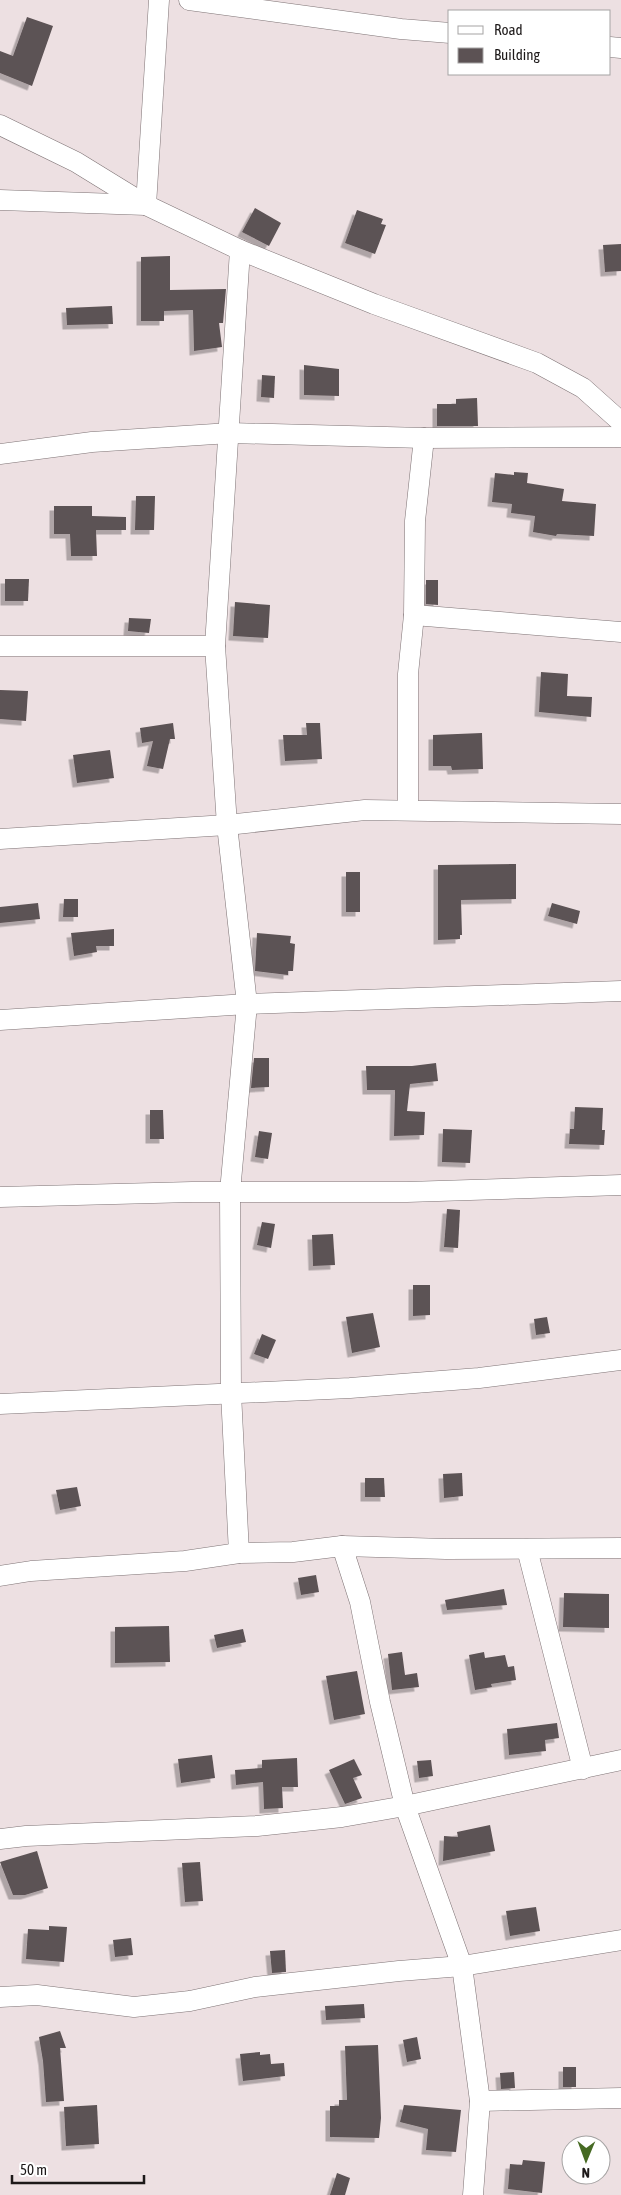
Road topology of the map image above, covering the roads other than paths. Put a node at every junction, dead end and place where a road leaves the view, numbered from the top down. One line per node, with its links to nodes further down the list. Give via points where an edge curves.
1 (158, 0): 6 (street)
2 (189, 0): 3 (street)
3 (448, 33)
4 (0, 125): 6 (street, via 76,162)
5 (0, 200): 6 (street)
6 (146, 205): 7 (street)
7 (240, 250): 8 (street, via 374,304 537,363 583,388); 9 (street)
8 (621, 422)
9 (230, 433): 11 (street); 12 (street, via 92,442); 16 (street)
10 (621, 437): 11 (street)
11 (424, 438): 13 (street, via 415,521)
12 (0, 454)
13 (414, 615): 14 (street); 17 (street, via 408,674)
14 (621, 632)
15 (0, 646): 16 (street)
16 (215, 646): 19 (street)
17 (408, 809): 18 (street); 19 (street, via 366,810)
18 (621, 814)
19 (227, 825): 20 (street); 22 (street)
20 (0, 839)
21 (621, 991): 22 (street)
22 (247, 1004): 23 (street); 25 (street)
23 (0, 1020)
24 (621, 1185): 25 (street, via 406,1192)
25 (230, 1192): 26 (street); 28 (street)
26 (0, 1197)
27 (621, 1360): 28 (street, via 469,1379)
28 (231, 1394): 29 (street); 33 (street)
29 (2, 1400)
30 (342, 1546): 32 (street); 33 (street, via 293,1552); 37 (street, via 360,1602)
31 (621, 1548): 32 (street)
32 (527, 1549): 36 (street)
33 (240, 1553): 34 (street)
34 (0, 1576)
35 (621, 1760): 36 (street)
36 (583, 1769): 37 (street)
37 (405, 1806): 38 (street, via 257,1826); 40 (street)
38 (0, 1839)
39 (621, 1940): 40 (street)
40 (462, 1966): 41 (street, via 255,1987 190,2002 134,2007 37,1995); 43 (street)
41 (0, 1997)
42 (621, 2098): 43 (street)
43 (480, 2101): 44 (street)
44 (473, 2195)

